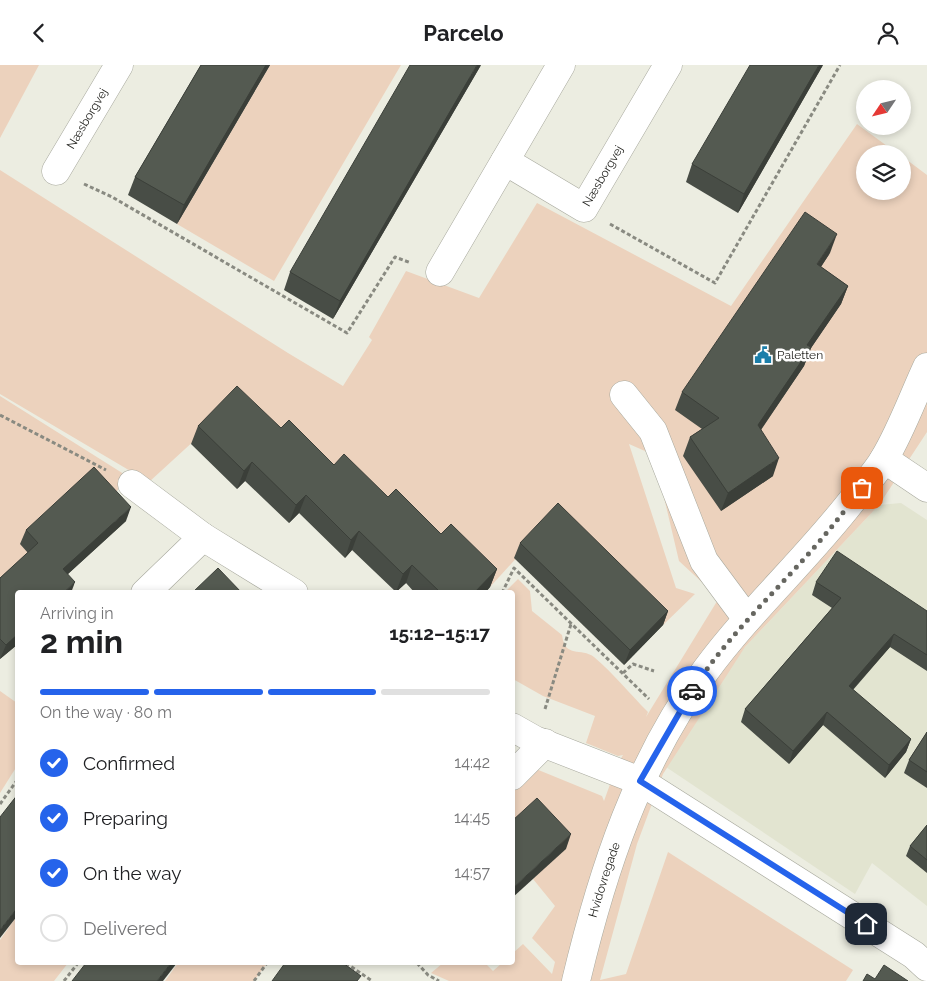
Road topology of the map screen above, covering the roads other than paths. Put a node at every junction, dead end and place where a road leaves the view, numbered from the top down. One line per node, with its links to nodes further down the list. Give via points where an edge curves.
1 (119, 65): 5 (street, Næsborgvej)
2 (561, 65): 4 (street)
3 (668, 65): 4 (street, Næsborgvej, via 584,208)
4 (505, 161): 6 (street)
5 (56, 171)
6 (440, 272)
7 (927, 367): 9 (street, Hvidovregade)
8 (624, 395): 15 (street, via 653,431 704,561)
9 (884, 459): 11 (street); 15 (street, Hvidovregade, via 829,531)
10 (132, 484): 12 (street)
11 (927, 488)
12 (204, 537): 13 (street); 14 (street)
13 (148, 590)
14 (289, 590)
15 (747, 619): 18 (street, Hvidovregade, via 706,670)
16 (531, 737): 17 (street); 18 (street)
17 (515, 770)
18 (640, 781): 19 (street, via 914,955); 20 (street, Hvidovregade, via 593,910)
19 (927, 967)
20 (576, 981)

